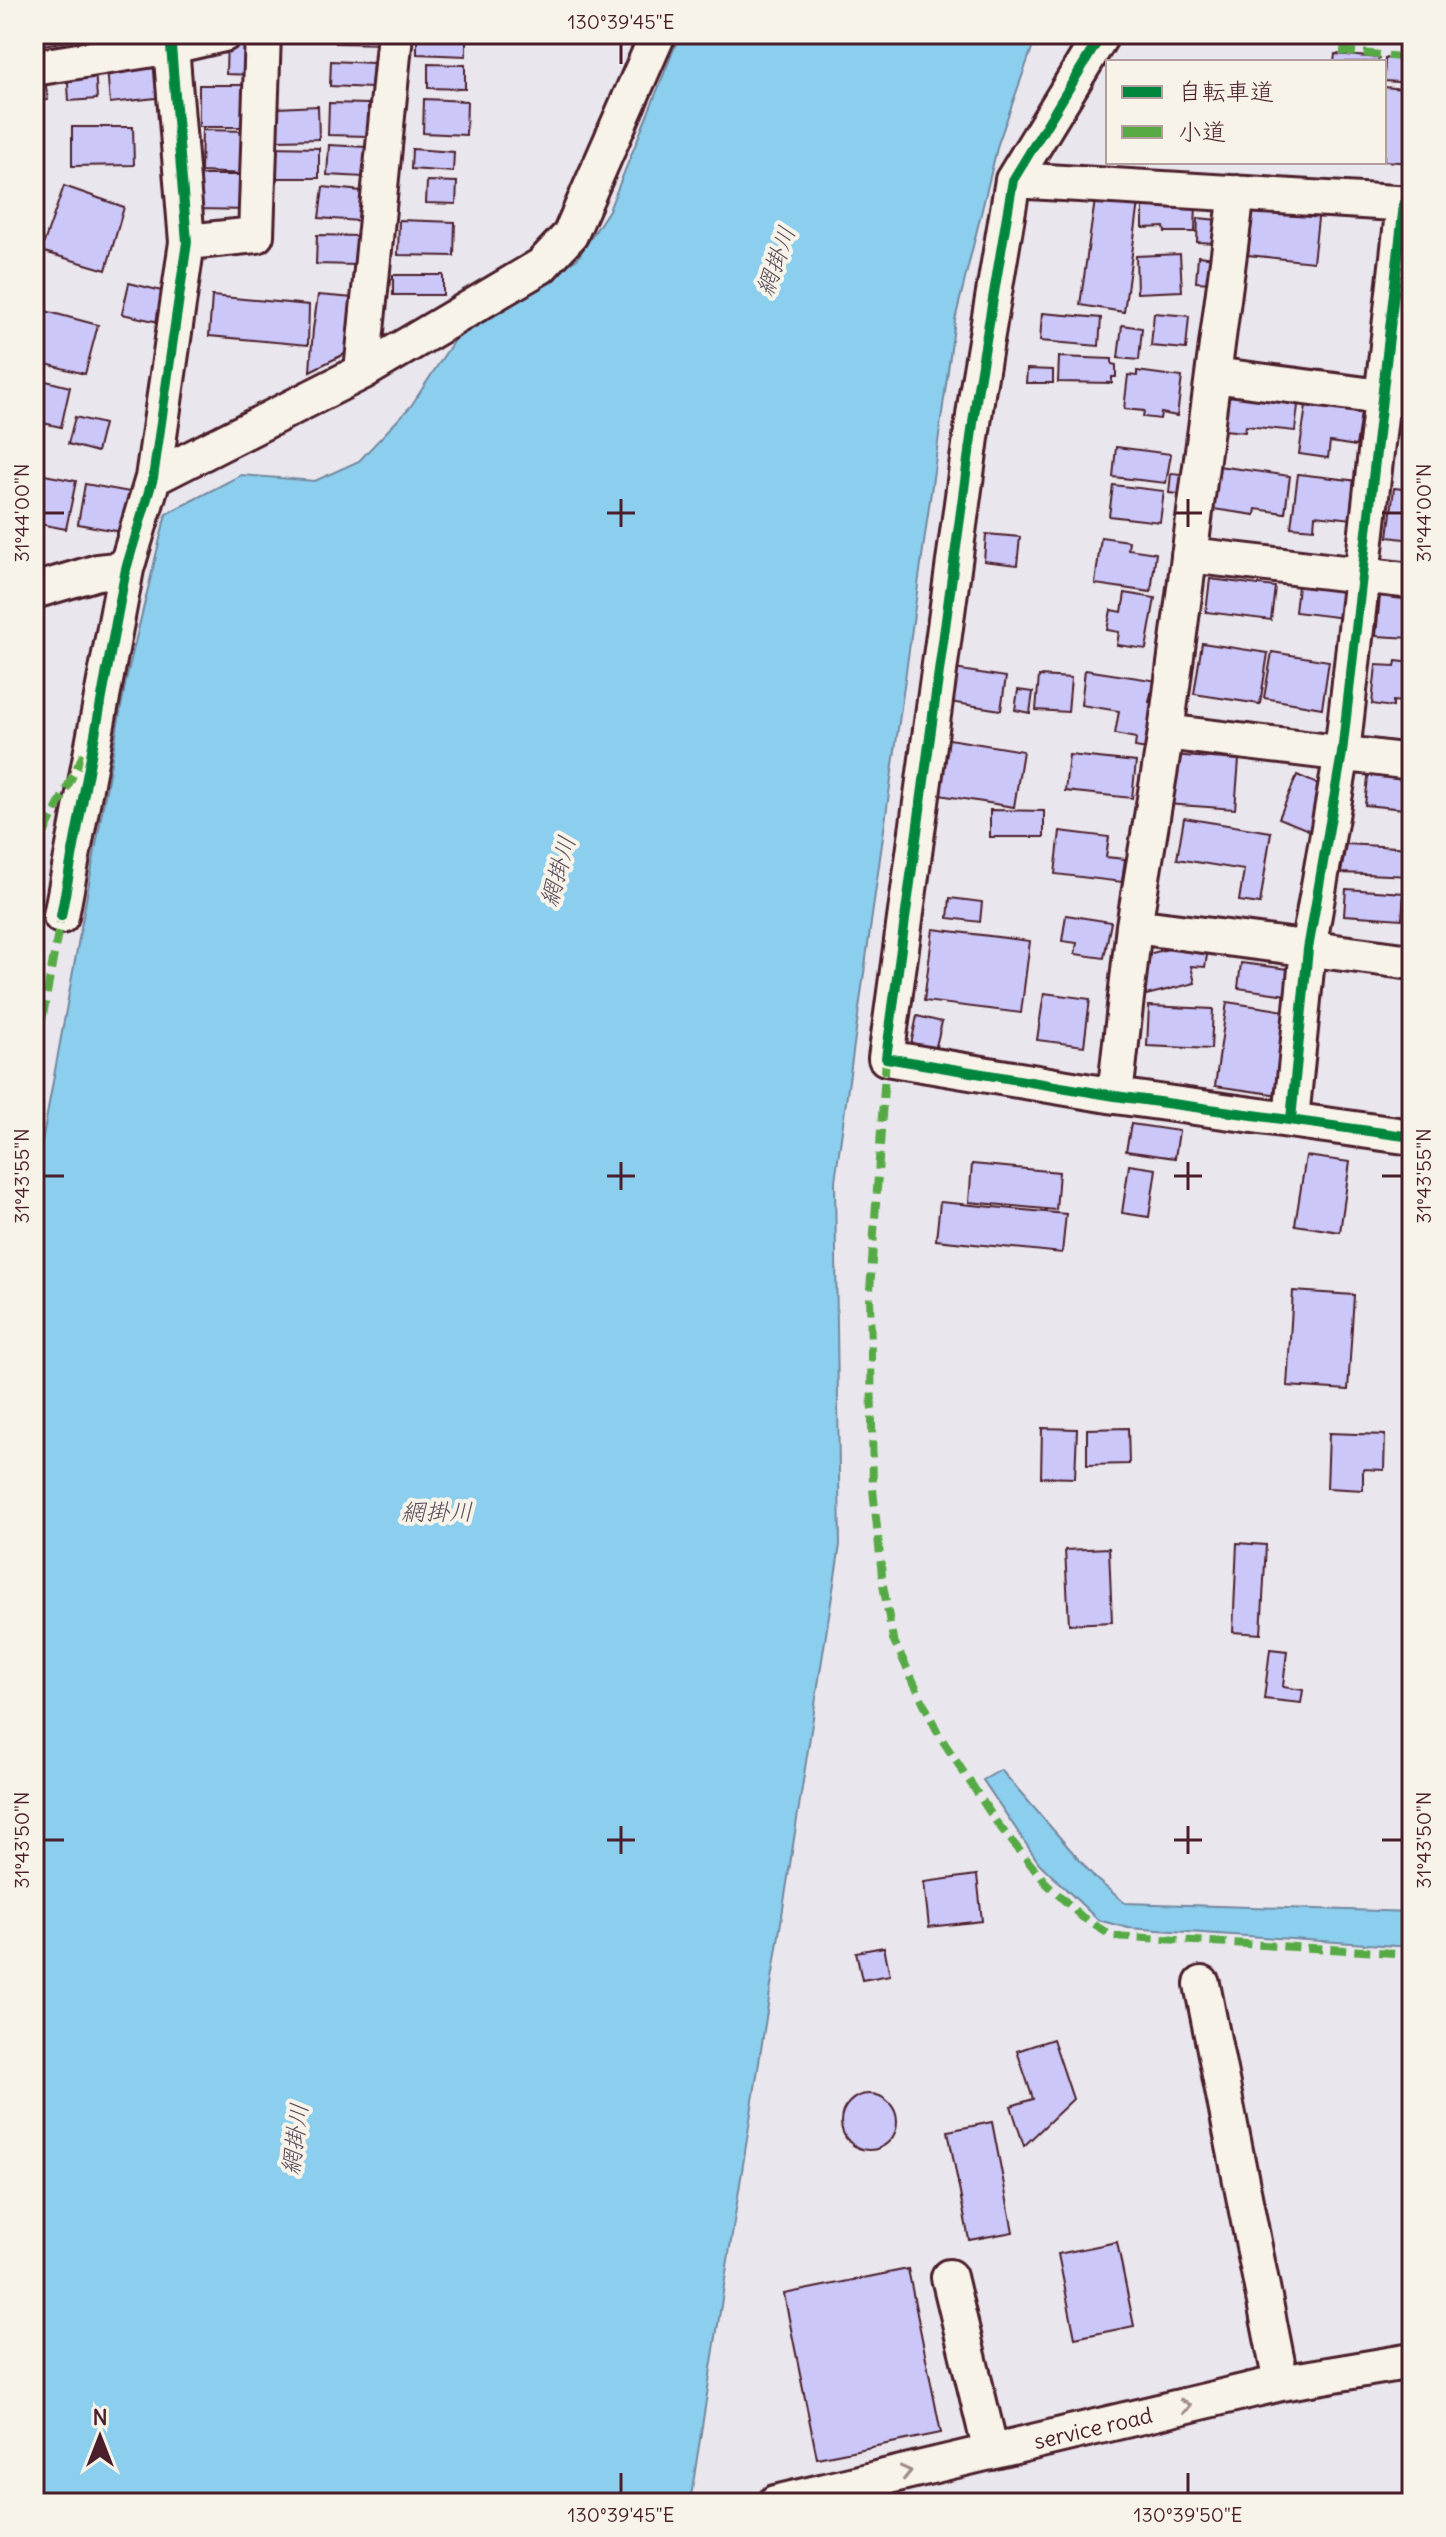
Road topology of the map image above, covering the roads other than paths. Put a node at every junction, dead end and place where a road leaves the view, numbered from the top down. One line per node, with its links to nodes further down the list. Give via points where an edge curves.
1 (224, 34): 6 (street)
2 (263, 34): 12 (street, via 256,235)
3 (395, 34): 13 (street)
4 (658, 34): 13 (street, via 570,235 541,266)
5 (1102, 34): 8 (street)
6 (171, 40): 7 (street); 12 (street)
7 (34, 68)
8 (1093, 78): 9 (street)
9 (1013, 180): 10 (street); 29 (street, via 977,394 886,1058)
10 (1237, 193): 11 (street); 14 (street)
11 (1408, 204): 15 (street)
12 (187, 242): 16 (street)
13 (362, 372): 16 (street)
14 (1213, 375): 15 (street); 17 (street)
15 (1398, 399): 19 (street)
16 (153, 478): 18 (street)
17 (1189, 555): 19 (street); 22 (street)
18 (126, 569): 21 (street); 25 (street)
19 (1363, 574): 20 (street); 23 (street)
20 (1412, 581)
21 (34, 591)
22 (1166, 732): 23 (street); 26 (street)
23 (1342, 753): 24 (street); 27 (street)
24 (1412, 762)
25 (61, 916)
26 (1134, 926): 27 (street); 29 (street)
27 (1308, 949): 28 (street); 30 (street)
28 (1412, 962)
29 (1115, 1096): 30 (street)
30 (1291, 1119): 31 (street)
31 (1412, 1137)
32 (1202, 1984): 35 (street)
33 (949, 2277): 36 (street)
34 (1412, 2361): 35 (street, service road)
35 (1281, 2383): 36 (street, service road, one-way to 35)
36 (991, 2452): 37 (street, service road, one-way to 36)
37 (775, 2503)

